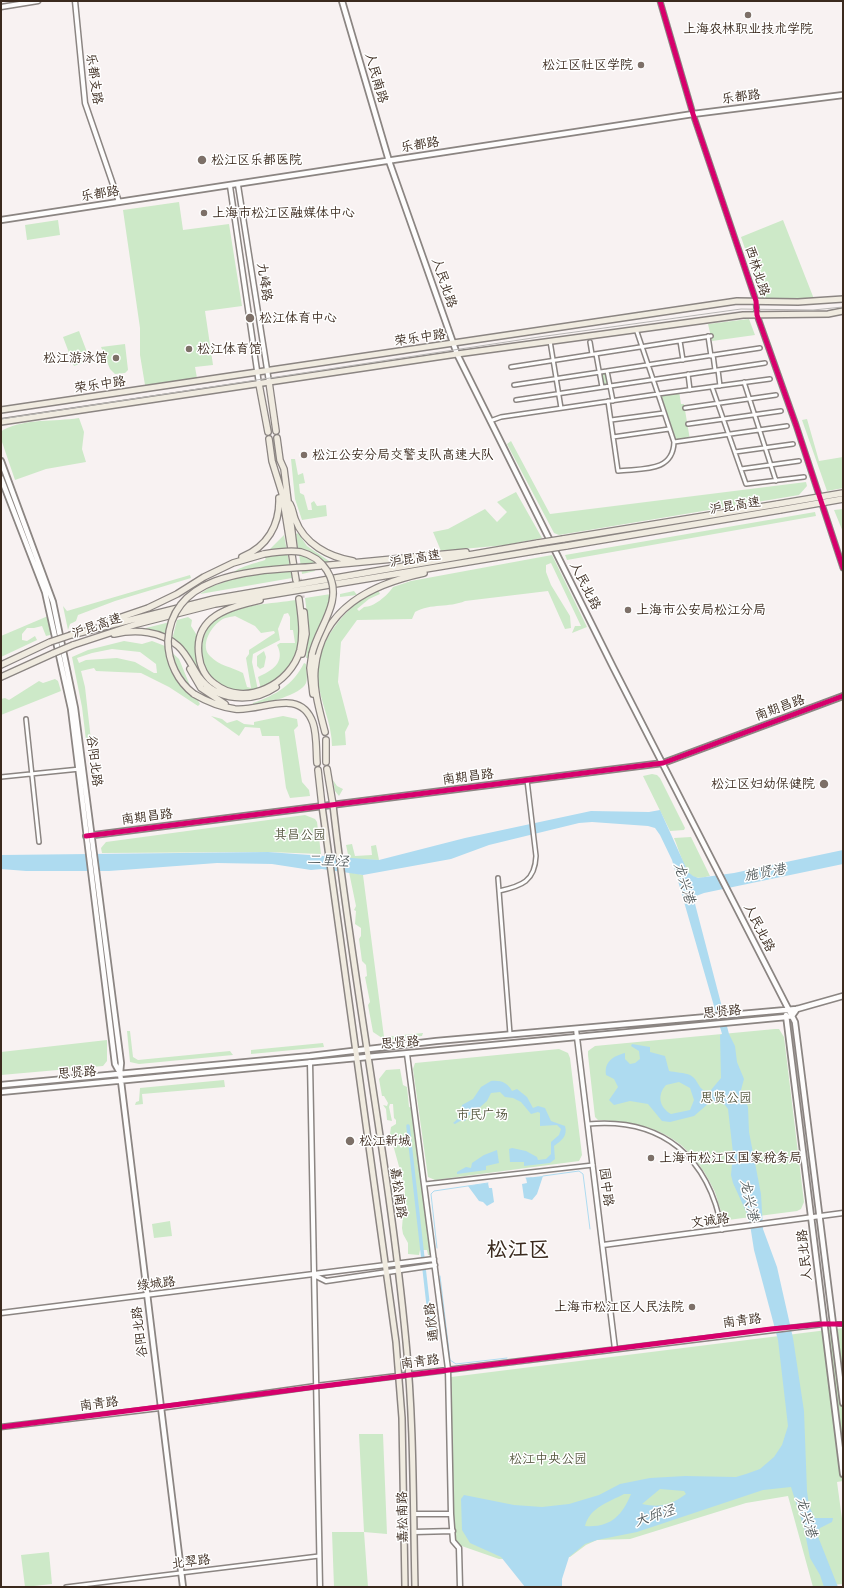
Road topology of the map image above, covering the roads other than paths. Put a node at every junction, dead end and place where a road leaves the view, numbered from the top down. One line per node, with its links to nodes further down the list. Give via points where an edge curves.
1 (38, 1): 5 (street)
2 (75, 1): 11 (street, 乐都支路, via 85,102)
3 (342, 1): 8 (main road, 人民南路)
4 (660, 1): 7 (street, 西林北路)
5 (1, 7)
6 (843, 95): 7 (main road, 乐都路)
7 (693, 114): 8 (main road, 乐都路); 14 (street, 西林北路)
8 (389, 161): 9 (main road, 乐都路); 21 (main road, 人民北路)
9 (238, 185): 10 (main road, 乐都路); 35 (street, 九峰路)
10 (230, 186): 11 (main road, 乐都路); 37 (street, 九峰路)
11 (119, 202): 12 (main road, 乐都路)
12 (1, 220)
13 (843, 299): 14 (main road, 荣乐中路)
14 (756, 301): 16 (street, 西林北路); 21 (main road, 荣乐中路, via 737,301)
15 (843, 312): 16 (main road, 荣乐中路)
16 (757, 315): 17 (main road, 荣乐中路); 98 (street, 西林北路)
17 (636, 329): 18 (main road, 荣乐中路); 22 (street)
18 (550, 341): 24 (main road, 荣乐中路); 29 (street)
19 (680, 341): 22 (street); 27 (street, via 709,336); 28 (street)
20 (590, 342): 25 (street)
21 (453, 344): 24 (main road, 人民北路); 35 (main road, 荣乐中路)
22 (642, 347): 26 (street); 31 (street)
23 (760, 348): 27 (street)
24 (456, 354): 42 (main road, 荣乐中路); 67 (main road, 人民北路)
25 (592, 354): 26 (street); 29 (street)
26 (596, 354): 36 (street)
27 (712, 355): 28 (street); 33 (street)
28 (683, 360): 31 (street)
29 (553, 361): 32 (street); 39 (street)
30 (765, 363): 33 (street)
31 (648, 365): 34 (street); 41 (street)
32 (511, 367)
33 (717, 370): 38 (street); 47 (street)
34 (607, 371): 36 (street); 46 (street)
35 (267, 372): 37 (main road, 荣乐中路); 42 (street, 九峰路)
36 (600, 372): 39 (street); 48 (street)
37 (258, 373): 44 (street, 九峰路); 61 (main road, 荣乐中路)
38 (688, 374): 41 (street); 50 (street)
39 (556, 379): 45 (street); 51 (street)
40 (770, 379): 43 (street)
41 (653, 380): 46 (street); 52 (street)
42 (269, 382): 44 (main road, 荣乐中路); 73 (highway)
43 (744, 382): 47 (street); 54 (street)
44 (259, 384): 68 (main road, 荣乐中路); 74 (highway)
45 (514, 385)
46 (610, 386): 48 (street); 57 (street)
47 (720, 386): 49 (street)
48 (602, 387): 51 (street)
49 (712, 387): 50 (street); 58 (street)
50 (690, 390): 52 (street)
51 (558, 394): 55 (street); 59 (street)
52 (658, 394): 57 (street); 63 (street)
53 (776, 396): 54 (street)
54 (749, 399): 58 (street); 64 (street)
55 (516, 400)
56 (608, 401): 57 (street); 59 (street); 66 (street)
57 (613, 401)
58 (718, 403): 60 (street); 65 (street)
59 (561, 408): 67 (street, via 501,416)
60 (685, 408)
61 (1, 410)
62 (781, 411): 64 (street)
63 (664, 413): 66 (street); 71 (street)
64 (754, 415): 65 (street); 72 (street)
65 (724, 419): 69 (street); 75 (street)
66 (611, 420): 76 (street)
67 (490, 421): 111 (main road, 人民北路)
68 (1, 422)
69 (688, 424)
70 (787, 426): 72 (street)
71 (669, 429): 76 (street); 79 (street)
72 (759, 430): 75 (street); 81 (street)
73 (276, 431)
74 (268, 432)
75 (729, 434): 79 (street); 82 (street)
76 (613, 437): 79 (street, via 618,472 661,466 668,462 673,453)
77 (277, 438): 92 (highway)
78 (269, 439): 90 (highway, via 272,461)
79 (674, 442)
80 (793, 444): 81 (street)
81 (765, 448): 82 (street); 85 (street)
82 (735, 452): 86 (street)
83 (1, 461): 112 (main road, 谷阳北路, via 53,602 76,712)
84 (798, 461): 85 (street)
85 (771, 465): 86 (street); 89 (street)
86 (741, 469): 89 (street, via 746,484)
87 (804, 477): 89 (street)
88 (1, 478): 112 (main road, 谷阳北路, via 48,602)
89 (776, 481)
90 (280, 485): 92 (highway, via 297,579); 97 (highway, via 278,515 271,535 257,550)
91 (843, 493): 94 (highway, 沪昆高速, bridge)
92 (289, 500): 96 (highway, via 301,531 318,548 343,559)
93 (843, 500): 95 (highway, 沪昆高速, bridge)
94 (502, 549): 96 (highway); 100 (highway, 沪昆高速, via 214,599)
95 (503, 556): 97 (highway, bridge, via 390,581 364,593 348,605 329,628 316,663 317,700 325,732 314,700 310,678 312,654 332,600 333,586 330,576 316,559 301,552 264,554); 99 (highway, 沪昆高速)
96 (367, 562): 106 (highway, bridge, via 252,573 226,578 201,588 185,600 172,623 168,640 173,668 194,694 215,703)
97 (233, 563): 100 (highway, via 148,608)
98 (843, 568)
99 (344, 582): 101 (highway, 沪昆高速, via 215,604 136,624); 102 (highway, via 236,606 213,617 203,630 198,645 201,667 210,680 223,689 244,694 265,689 283,677 293,665 300,650 300,598 306,634 300,659 286,680 267,693 244,698 220,694 205,684)
100 (71, 635): 103 (highway, 沪昆高速, bridge)
101 (74, 646): 102 (highway, via 119,633 145,632 171,641); 104 (highway, 沪昆高速, bridge)
102 (185, 656): 106 (highway, via 201,688 224,703)
103 (1, 665)
104 (1, 677)
105 (843, 696): 111 (main road, 南期昌路)
106 (243, 709): 110 (highway, via 285,702 300,707 313,724)
107 (26, 719): 115 (street)
108 (326, 740): 109 (highway)
109 (326, 762)
110 (317, 763)
111 (663, 763): 117 (main road, 南期昌路); 126 (main road, 人民北路)
112 (81, 769): 115 (street); 120 (main road, 谷阳北路); 121 (main road, 谷阳北路)
113 (327, 769): 118 (highway)
114 (318, 770): 119 (highway)
115 (32, 774): 116 (street); 122 (street)
116 (1, 777)
117 (527, 780): 118 (main road, 南期昌路); 124 (street, via 536,866 524,884)
118 (333, 805): 119 (main road, 南期昌路); 133 (main road, 嘉松南路, via 340,872)
119 (322, 806): 120 (main road, 南期昌路); 134 (main road, 嘉松南路)
120 (92, 835): 121 (main road, 南期昌路); 139 (main road, 谷阳北路, via 121,1063)
121 (86, 836): 139 (main road, 谷阳北路, via 115,1064)
122 (39, 842)
123 (498, 878): 124 (street)
124 (499, 891): 131 (street)
125 (843, 996): 127 (main road, 思贤路)
126 (787, 1009): 127 (main road, 思贤路); 128 (main road, 人民北路); 129 (main road, 人民北路); 130 (main road, 思贤路)
127 (797, 1009): 128 (main road)
128 (792, 1016): 129 (main road, 思贤路); 147 (main road, 人民北路, via 795,1022)
129 (786, 1017): 132 (main road, 思贤路); 148 (main road, 人民北路)
130 (576, 1029): 131 (main road, 思贤路); 132 (street, 园中路)
131 (510, 1034): 133 (main road, 思贤路)
132 (577, 1038): 135 (main road, 思贤路); 143 (street, 园中路)
133 (366, 1049): 134 (main road, 思贤路); 136 (main road, 嘉松南路)
134 (356, 1050): 137 (main road, 嘉松南路); 139 (main road, 思贤路)
135 (407, 1054): 136 (main road, 思贤路); 145 (street, 通欣路)
136 (367, 1056): 137 (main road, 思贤路); 154 (main road, 嘉松南路)
137 (357, 1057): 138 (main road, 思贤路); 152 (main road, 嘉松南路)
138 (310, 1062): 140 (main road, 思贤路); 156 (street)
139 (120, 1073): 140 (main road, 谷阳北路); 141 (main road, 思贤路)
140 (121, 1081): 142 (main road, 思贤路); 157 (main road, 谷阳北路)
141 (1, 1084)
142 (1, 1092)
143 (588, 1124): 144 (street, 园中路); 149 (street, via 619,1124 641,1128 663,1136 686,1153 707,1183)
144 (593, 1165): 145 (street); 150 (street, 园中路)
145 (425, 1184): 151 (street, 通欣路)
146 (843, 1213): 147 (street, 文诚路)
147 (820, 1216): 148 (street, 文诚路); 159 (main road, 人民北路)
148 (812, 1218): 149 (street, 文诚路); 160 (main road, 人民北路)
149 (722, 1230): 150 (street, 文诚路)
150 (603, 1245): 162 (street, 园中路)
151 (432, 1259): 153 (street, 通欣路); 154 (street, 绿城路)
152 (386, 1264): 154 (street, 绿城路); 155 (main road, 嘉松南路); 156 (street, 绿城路)
153 (433, 1265): 154 (street, 绿城路); 163 (street, 通欣路)
154 (397, 1267): 155 (street, 绿城路); 164 (main road, 嘉松南路)
155 (388, 1272): 156 (street, 绿城路, via 326,1281); 165 (main road, 嘉松南路)
156 (313, 1274): 157 (street, 绿城路); 166 (street)
157 (147, 1295): 158 (street, 绿城路); 168 (main road, 谷阳北路)
158 (1, 1314)
159 (833, 1323): 160 (street, 南青路); 161 (street, 南青路); 167 (main road, 人民北路)
160 (823, 1324): 162 (street, 南青路); 170 (main road, 人民北路)
161 (843, 1324)
162 (615, 1349): 163 (street, 南青路)
163 (448, 1369): 164 (street, 南青路); 172 (street, 通欣路)
164 (409, 1374): 165 (street, 南青路); 171 (main road, 嘉松南路)
165 (400, 1375): 166 (street, 南青路); 180 (main road, 嘉松南路)
166 (316, 1386): 168 (street, 南青路); 175 (street)
167 (843, 1403)
168 (160, 1408): 169 (street, 南青路); 176 (main road, 谷阳北路)
169 (1, 1427)
170 (843, 1474)
171 (414, 1514): 172 (street); 174 (main road, 嘉松南路)
172 (451, 1514): 173 (street, 通欣路)
173 (452, 1531): 174 (street); 182 (street, 通欣路, via 453,1541 459,1548)
174 (414, 1532): 181 (main road, 嘉松南路)
175 (319, 1556): 176 (street, 北翠路); 179 (street)
176 (181, 1573): 177 (street, 北翠路); 178 (main road, 谷阳北路)
177 (66, 1587)
178 (183, 1587)
179 (320, 1587)
180 (405, 1587)
181 (415, 1587)
182 (460, 1587)

